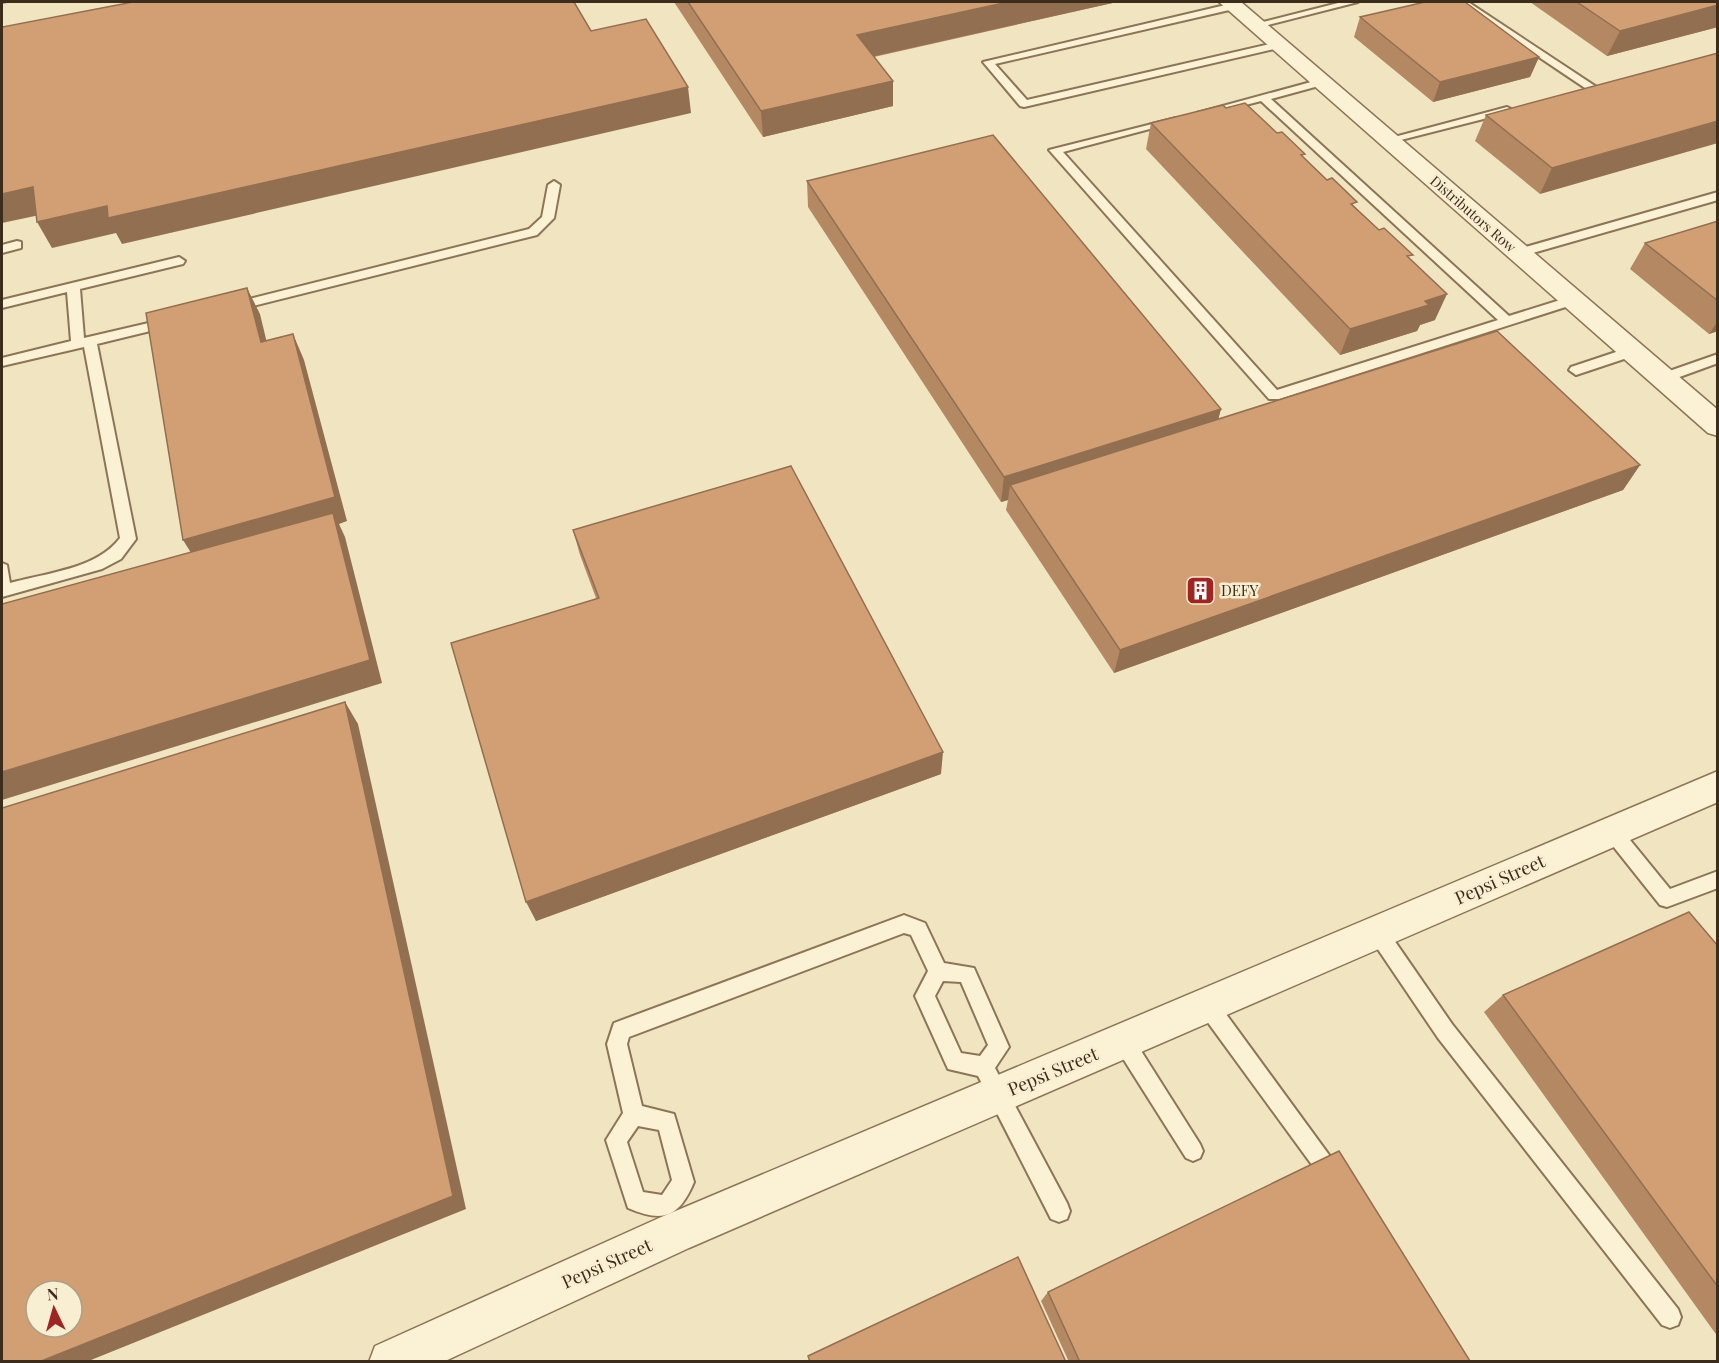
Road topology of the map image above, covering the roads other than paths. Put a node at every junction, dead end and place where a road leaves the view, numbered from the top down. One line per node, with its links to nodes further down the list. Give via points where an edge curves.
1 (1353, 2): 4 (lane)
2 (1462, 2): 7 (lane)
3 (1232, 4): 4 (street, Distributors Row); 5 (lane, via 988,62 1024,104)
4 (1256, 25): 5 (street, Distributors Row)
5 (1280, 45): 6 (street, Distributors Row)
6 (1322, 82): 8 (lane); 10 (street, Distributors Row)
7 (1592, 88)
8 (1263, 97): 22 (lane); 22 (lane, via 1055,150 1274,396)
9 (1524, 106): 10 (lane)
10 (1389, 140): 15 (street, Distributors Row)
11 (554, 185): 20 (lane, via 548,218 533,232)
12 (1718, 196): 15 (lane)
13 (17, 246): 14 (lane)
14 (2, 249)
15 (1519, 253): 18 (street, Distributors Row)
16 (179, 261): 17 (lane)
17 (73, 286): 19 (lane); 23 (lane)
18 (1573, 300): 22 (lane); 24 (street, Distributors Row)
19 (2, 304)
20 (220, 310)
21 (181, 320): 23 (lane)
22 (1507, 321)
23 (84, 342): 26 (lane); 31 (lane, via 128,539 116,555 97,565)
24 (1631, 352): 27 (lane); 28 (street, Distributors Row)
25 (1718, 358): 28 (lane)
26 (2, 362)
27 (1576, 370)
28 (1663, 378): 29 (street, Distributors Row)
29 (1718, 426)
30 (2, 569): 31 (lane)
31 (2, 590)
32 (1718, 786): 33 (street, Pepsi Street)
33 (1611, 830): 34 (lane, via 1667,899); 35 (street, Pepsi Street)
34 (1718, 879)
35 (1378, 933): 37 (street, Pepsi Street); 45 (lane, via 1445,1030)
36 (938, 971): 39 (lane, via 925,996 955,1062); 39 (lane, via 967,974 999,1047); 40 (lane, via 918,928 904,924 621,1030 617,1044)
37 (1208, 1006): 38 (street, Pepsi Street); 42 (lane)
38 (1124, 1042): 39 (street, Pepsi Street); 41 (lane)
39 (991, 1081): 43 (lane); 44 (street, Pepsi Street)
40 (634, 1116): 44 (lane, via 616,1140 635,1201); 44 (lane, via 667,1121 683,1182)
41 (1192, 1151)
42 (1346, 1194)
43 (1059, 1211)
44 (670, 1220): 46 (street, Pepsi Street)
45 (1671, 1317)
46 (391, 1362)

